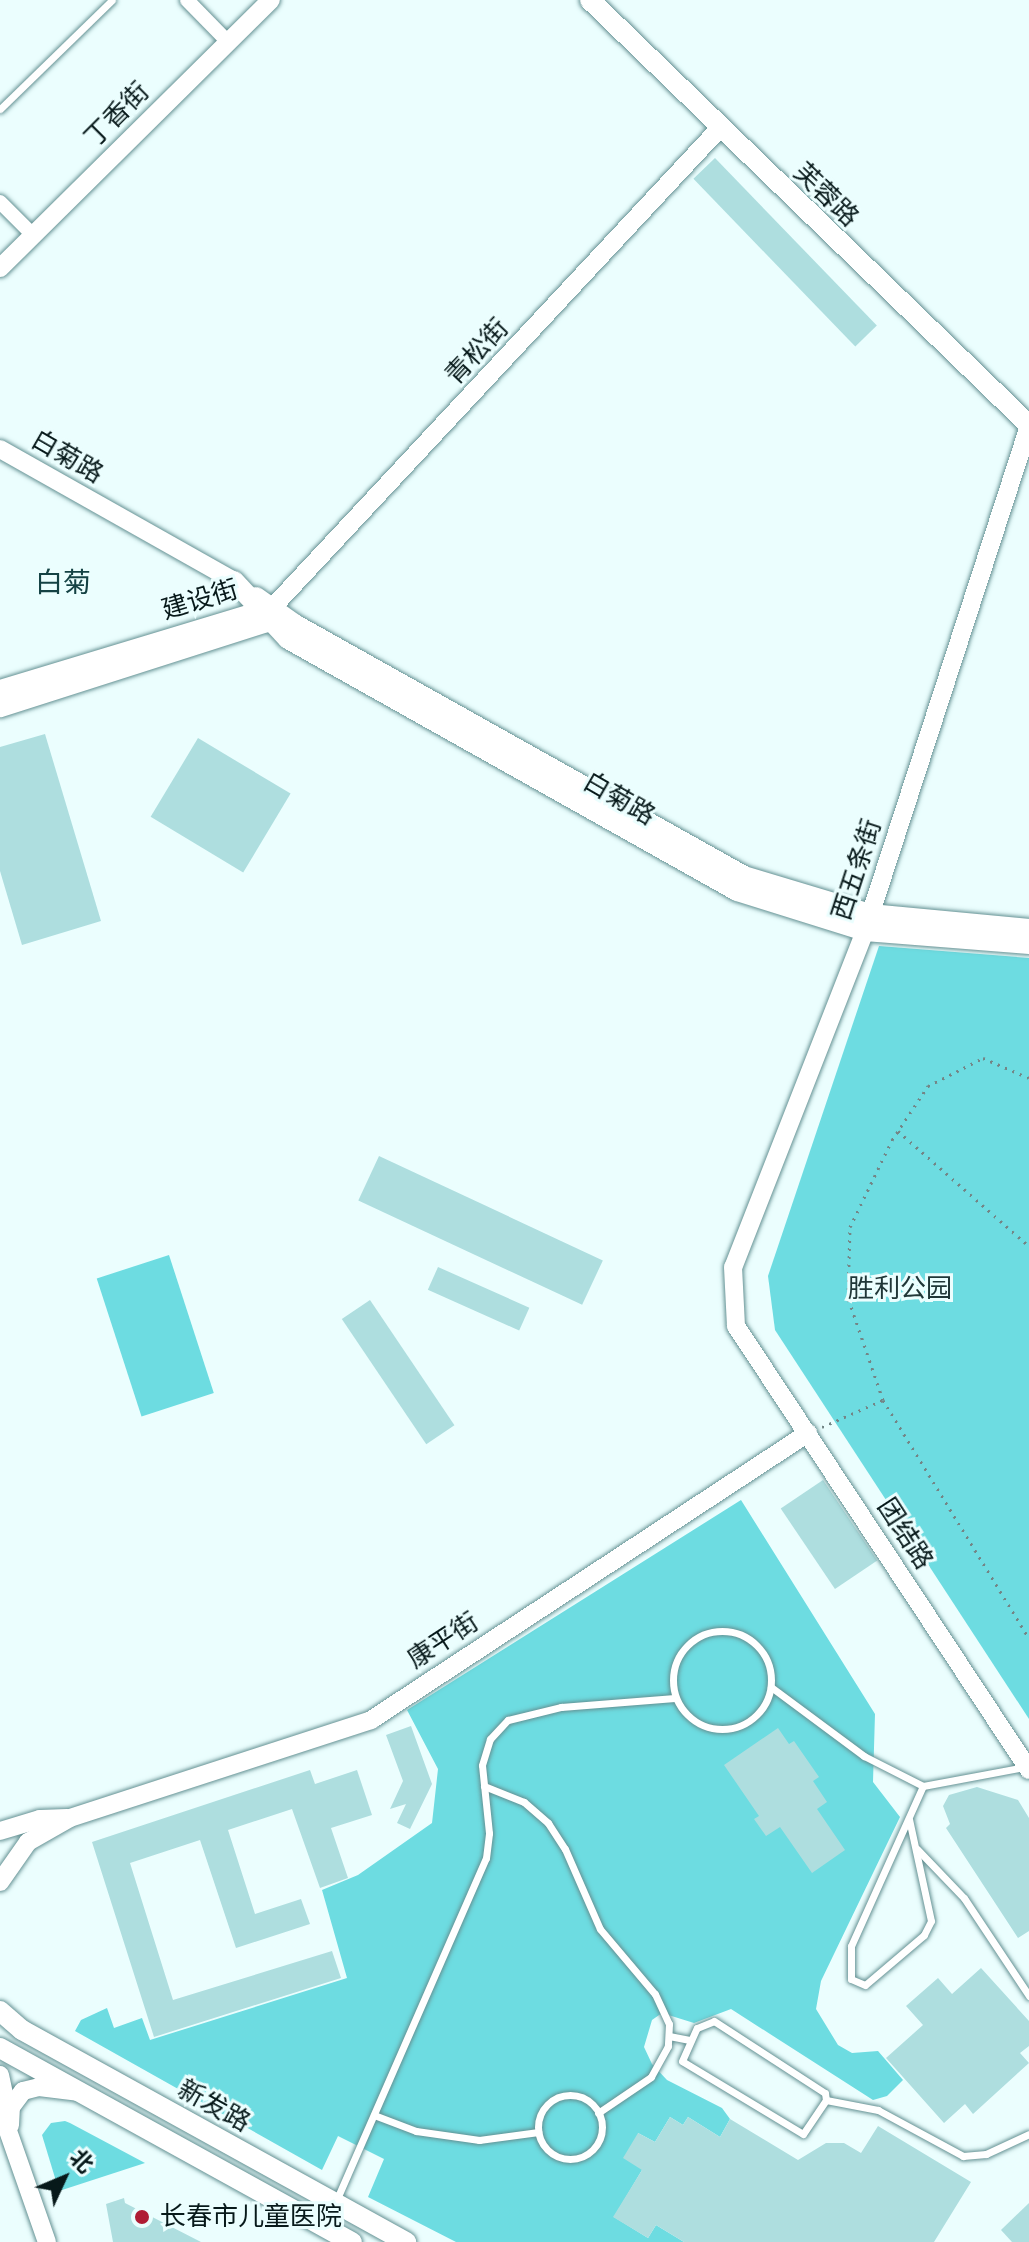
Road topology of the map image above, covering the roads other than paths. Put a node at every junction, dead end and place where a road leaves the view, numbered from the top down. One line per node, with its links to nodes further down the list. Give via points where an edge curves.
1 (112, 0): 6 (lane)
2 (187, 0): 5 (street)
3 (271, 0): 5 (street, 丁香街)
4 (590, 0): 7 (main road, 芙蓉路)
5 (228, 42): 9 (street, 丁香街)
6 (0, 109)
7 (719, 129): 11 (main road, 芙蓉路); 14 (street, 青松街)
8 (0, 202): 9 (street)
9 (33, 235): 10 (street, 丁香街)
10 (0, 268)
11 (1029, 426): 17 (street, 西五条街)
12 (0, 449): 13 (street, 白菊路)
13 (234, 581): 14 (main road, 白菊路)
14 (265, 613): 15 (main road, 建设街); 16 (main road, 建设街); 17 (main road, 白菊路, via 301,647 705,876 737,891)
15 (0, 690)
16 (0, 707)
17 (867, 923): 18 (main road, 白菊路); 19 (main road, 白菊路); 20 (street, 西五条街, via 733,1267)
18 (1029, 929)
19 (1029, 944)
20 (736, 1326): 21 (street, 团结路)
21 (808, 1433): 24 (street, 团结路); 27 (street, 康平街, via 371,1720)
22 (771, 1687): 23 (lane, via 755,1717 721,1730 690,1717); 23 (lane, via 765,1655 754,1642 733,1631 709,1632 686,1645 677,1658); 26 (lane, via 864,1756)
23 (675, 1698): 25 (lane, via 561,1707 508,1720 490,1739 482,1765)
24 (1028, 1769): 26 (lane)
25 (484, 1786): 34 (lane, via 524,1802 548,1823 600,1929 655,1994); 42 (lane, via 486,1858)
26 (923, 1786): 28 (lane)
27 (70, 1818): 29 (street); 31 (street, via 28,1842)
28 (909, 1819): 30 (lane); 30 (lane, via 851,1946 851,1979 865,1985 924,1935 931,1921)
29 (5, 1828)
30 (917, 1849): 32 (lane, via 964,1898)
31 (0, 1882)
32 (1029, 1996)
33 (0, 2011): 46 (main road, 新发路, via 22,2030)
34 (669, 2036): 35 (lane); 41 (lane, via 651,2077)
35 (690, 2040): 39 (lane, via 697,2028 714,2021 820,2088); 39 (lane, via 682,2053 688,2067 793,2133 809,2128)
36 (0, 2048): 38 (main road, 新发路)
37 (0, 2075): 43 (street)
38 (83, 2093): 43 (street, via 39,2087 23,2091 11,2107); 48 (main road, 新发路)
39 (826, 2100): 45 (lane, via 878,2110 963,2156 997,2150)
40 (0, 2108): 43 (street)
41 (598, 2113): 44 (lane, via 578,2096 557,2098 541,2112); 44 (lane, via 600,2138 577,2159 548,2151)
42 (374, 2115): 44 (lane, via 416,2131 479,2140); 46 (lane)
43 (10, 2128): 47 (street)
44 (538, 2132)
45 (1029, 2134)
46 (335, 2203): 49 (main road, 新发路)
47 (47, 2242)
48 (352, 2242)
49 (406, 2242)

